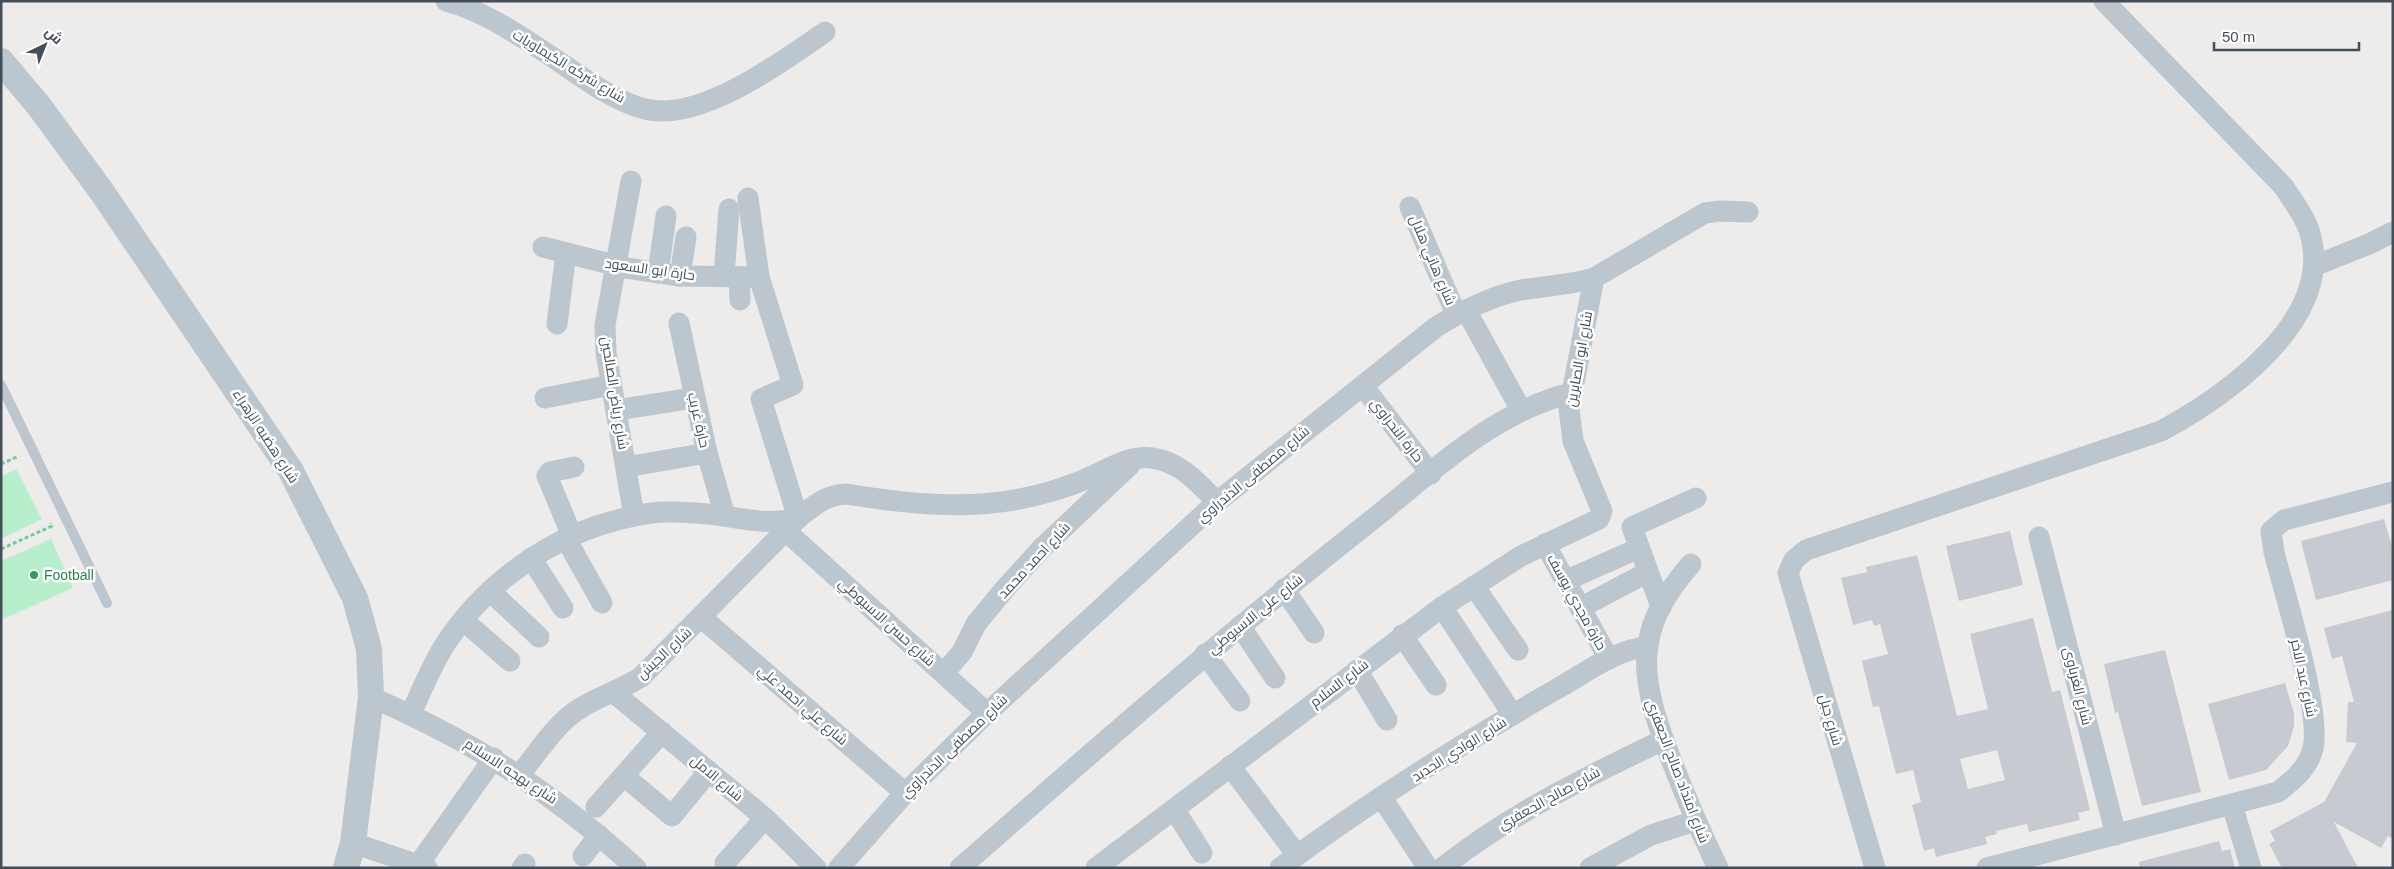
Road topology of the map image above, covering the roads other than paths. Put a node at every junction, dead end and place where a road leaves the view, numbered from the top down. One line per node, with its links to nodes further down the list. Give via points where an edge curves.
1 (446, 1): 3 (street, شارع شركه الكيماويات, via 493,20 614,96 645,109 679,111 712,101 789,57)
2 (2104, 1): 16 (street, via 2284,187 2301,212 2311,237)
3 (825, 32)
4 (1, 61): 78 (street, شارع هضبه الزهراء, via 39,106 102,192 291,471 355,598 369,649)
5 (631, 181): 15 (street, شارع رياض الصالحين)
6 (748, 198): 19 (street)
7 (1410, 207): 22 (street, شارع هاني هلال)
8 (729, 209): 19 (street)
9 (1748, 212): 20 (street, شارع مصطفى الدندراوي, via 1705,213)
10 (666, 216): 17 (street)
11 (2393, 232): 16 (street)
12 (686, 237): 18 (street)
13 (543, 248): 14 (street, حارة ابو السعود)
14 (566, 253): 15 (street, حارة ابو السعود); 24 (street)
15 (615, 266): 17 (street, حارة ابو السعود); 26 (street, شارع رياض الصالحين, via 605,325)
16 (2314, 266): 116 (street, شارع جبل, via 2301,310 2287,332 2262,358 2197,412 2161,431 1806,550 1794,560 1788,573)
17 (658, 272): 18 (street, حارة ابو السعود)
18 (680, 276): 19 (street, حارة ابو السعود)
19 (740, 276): 21 (street); 44 (street, via 793,385 761,399)
20 (1594, 278): 22 (street, شارع مصطفى الدندراوي, via 1519,291); 28 (street, شارع ابو الصابرين)
21 (740, 300)
22 (1461, 312): 27 (street, شارع مصطفى الدندراوي, via 1436,327); 32 (street, شارع هاني هلال)
23 (678, 323): 30 (street, حارة غريب)
24 (557, 324)
25 (1, 385): 56 (lane)
26 (611, 385): 29 (street); 31 (street, شارع رياض الصالحين)
27 (1363, 386): 37 (street, حارة النحراوي); 40 (street, شارع مصطفى الدندراوي)
28 (1571, 393): 32 (street, شارع علي الاسيوطي); 43 (street, شارع ابو الصابرين, via 1569,409 1573,441 1602,511)
29 (545, 398)
30 (694, 398): 31 (street); 33 (street, حارة غريب)
31 (616, 410): 36 (street, شارع رياض الصالحين)
32 (1521, 410): 37 (street, شارع علي الاسيوطي)
33 (707, 453): 36 (street); 42 (street, حارة غريب)
34 (1137, 458): 40 (street, via 1163,460 1176,465); 44 (street, شارع الجيش, via 1048,492 968,506 927,505 833,494); 74 (street, شارع احمد محمد, via 1042,548 1003,591 976,624 962,652)
35 (574, 467): 46 (street, via 547,473)
36 (626, 467): 41 (street, شارع رياض الصالحين)
37 (1431, 474): 54 (street, شارع علي الاسيوطي)
38 (2393, 492): 93 (street, شارع عبد الاخر, via 2284,520 2271,531 2313,708 2315,736 2312,752 2300,774 2278,792)
39 (1696, 498): 48 (street, via 1635,524 1632,532)
40 (1217, 502): 80 (street, شارع مصطفى الدندراوي)
41 (634, 516): 42 (street, via 672,512); 46 (street)
42 (725, 516): 44 (street)
43 (1596, 522): 47 (street, شارع السلام)
44 (792, 525): 62 (street, شارع الجيش); 74 (street, شارع حسن الاسيوطي)
45 (2039, 537): 99 (street, شارع الغرباوى)
46 (569, 538): 49 (street); 57 (street)
47 (1545, 544): 52 (street, حارة مجدي يوسف); 53 (street, شارع السلام)
48 (1639, 548): 51 (street); 52 (street)
49 (531, 558): 55 (street); 60 (street)
50 (1691, 564): 59 (street, شارع امتداد صالح الجعفري)
51 (1648, 572): 59 (street); 61 (street)
52 (1565, 581): 61 (street, حارة مجدي يوسف)
53 (1474, 586): 58 (street, شارع السلام); 69 (street)
54 (1284, 589): 64 (street, شارع علي الاسيوطي); 65 (street)
55 (490, 591): 63 (street); 67 (street)
56 (107, 603)
57 (602, 603)
58 (1442, 607): 66 (street, شارع السلام); 82 (street)
59 (1661, 607): 68 (street, شارع امتداد صالح الجعفري)
60 (563, 608)
61 (1580, 608): 71 (street, حارة مجدي يوسف)
62 (702, 618): 77 (street, شارع الجيش, via 641,677); 91 (street, شارع علي احمد علي)
63 (463, 620): 72 (street); 81 (street, via 445,646)
64 (1240, 626): 70 (street, شارع علي الاسيوطي); 75 (street)
65 (1314, 633)
66 (1402, 635): 73 (street, شارع السلام); 76 (street)
67 (539, 637)
68 (1648, 647): 71 (street, شارع الوادي الجديد, via 1628,650); 85 (street, شارع امتداد صالح الجعفري, via 1648,694)
69 (1518, 650)
70 (1206, 654): 79 (street); 109 (street, شارع علي الاسيوطي)
71 (1609, 659): 82 (street, شارع الوادي الجديد)
72 (510, 661)
73 (1357, 670): 83 (street); 87 (street, شارع السلام)
74 (944, 673): 80 (street, شارع حسن الاسيوطي)
75 (1275, 678)
76 (1436, 685)
77 (614, 693): 84 (street, شارع الامل); 89 (street, شارع الجيش, via 593,701 564,721)
78 (372, 697): 81 (street, شارع بهجه الاسلام); 102 (street, شارع هضبه الزهراء)
79 (1240, 701)
80 (987, 713): 91 (street, شارع مصطفى الدندراوي)
81 (411, 714): 86 (street, شارع بهجه الاسلام)
82 (1513, 715): 92 (street, شارع الوادي الجديد)
83 (1387, 720)
84 (662, 732): 88 (street, شارع الامل); 90 (street)
85 (1663, 740): 97 (street, شارع امتداد صالح الجعفري); 113 (street, شارع صالح الجعفري, via 1579,780 1498,826)
86 (494, 758): 89 (street, شارع بهجه الاسلام); 106 (street)
87 (1230, 766): 95 (street, شارع السلام); 101 (street)
88 (709, 771): 90 (street, via 672,816); 96 (street, شارع الامل)
89 (520, 774): 98 (street, شارع بهجه الاسلام)
90 (624, 776): 94 (street)
91 (905, 793): 107 (street, شارع مصطفى الدندراوي)
92 (1382, 798): 101 (street, شارع الوادي الجديد); 112 (street)
93 (2232, 805): 99 (street, شارع عبد الاخر); 118 (street)
94 (596, 807)
95 (1174, 809): 100 (street); 110 (street, شارع السلام)
96 (765, 818): 104 (street); 108 (street, شارع الامل)
97 (1695, 821): 114 (street, via 1651,835); 115 (street, شارع امتداد صالح الجعفري)
98 (599, 835): 103 (street); 105 (street, شارع بهجه الاسلام)
99 (2116, 835): 117 (street, شارع عبد الاخر)
100 (1202, 853)
101 (1297, 855): 111 (street, شارع الوادي الجديد)
102 (350, 856): 106 (street)
103 (583, 856)
104 (725, 863)
105 (624, 864)
106 (422, 866)
107 (844, 866)
108 (816, 868)
109 (960, 868)
110 (1096, 868)
111 (1280, 868)
112 (1428, 868)
113 (1442, 868)
114 (1590, 868)
115 (1718, 868)
116 (1875, 868)
117 (1987, 868)
118 (2251, 868)

